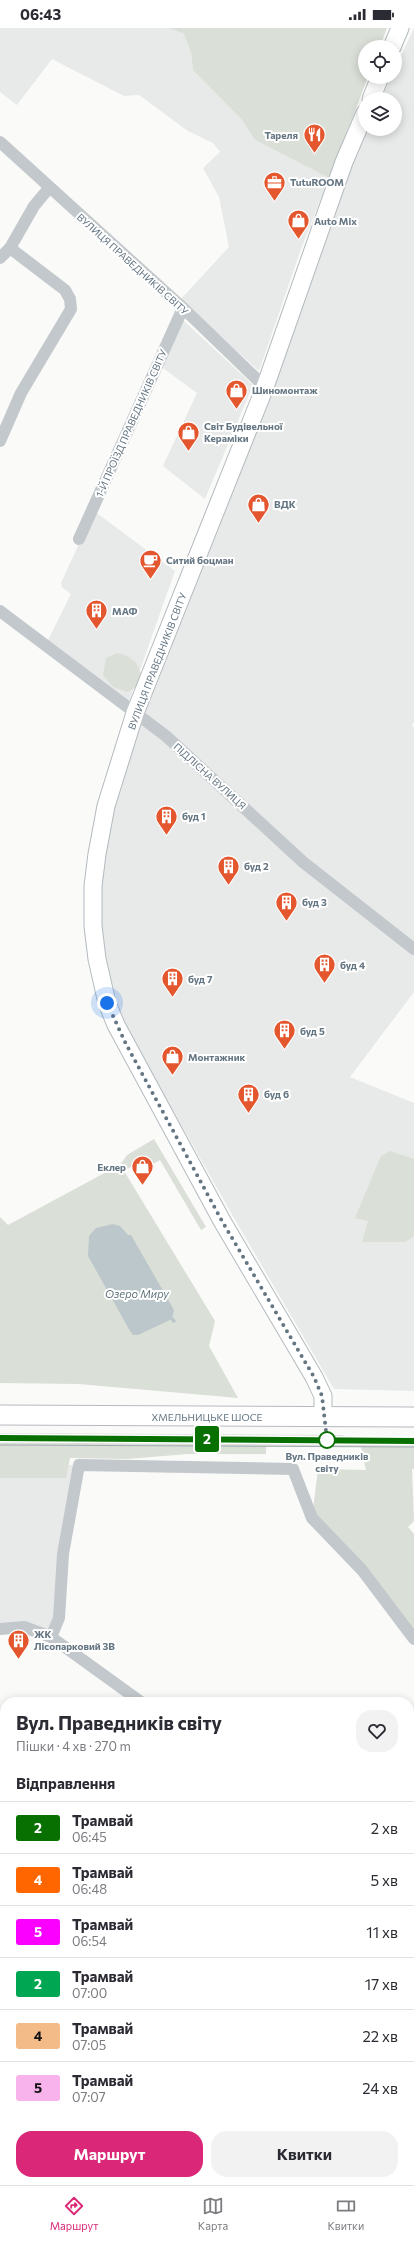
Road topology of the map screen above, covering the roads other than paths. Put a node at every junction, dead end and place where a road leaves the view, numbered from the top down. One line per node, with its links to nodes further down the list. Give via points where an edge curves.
1 (400, 28): 2 (main road)
2 (395, 40)
3 (358, 129): 9 (main road, ВУЛИЦЯ ПРАВЕДНИКІВ СВІТУ)
4 (0, 142): 5 (street, ВУЛИЦЯ ПРАВЕДНИКІВ СВІТУ)
5 (49, 188): 6 (street, via 34,206); 8 (street, ВУЛИЦЯ ПРАВЕДНИКІВ СВІТУ)
6 (10, 248): 7 (street); 10 (street, via 65,290 70,299 71,309 21,393)
7 (0, 258)
8 (184, 308): 9 (street, ВУЛИЦЯ ПРАВЕДНИКІВ СВІТУ); 11 (street, 1-Й ПРОЇЗД ПРАВЕДНИКІВ СВІТУ)
9 (264, 387): 13 (main road, ВУЛИЦЯ ПРАВЕДНИКІВ СВІТУ)
10 (0, 441)
11 (79, 539)
12 (0, 611): 13 (street, ПІДЛІСНА ВУЛИЦЯ)
13 (135, 713): 14 (street, ПІДЛІСНА ВУЛИЦЯ, via 166,736 304,862); 16 (main road, ВУЛИЦЯ ПРАВЕДНИКІВ СВІТУ, via 106,806 96,854 93,926 107,1003 169,1126 314,1377 322,1396)
14 (414, 949)
15 (0, 1415): 16 (main road, ХМЕЛЬНИЦЬКЕ ШОСЕ)
16 (323, 1417): 17 (main road, ХМЕЛЬНИЦЬКЕ ШОСЕ)
17 (414, 1418)
18 (0, 1629): 19 (street, via 24,1627)
19 (51, 1637): 20 (street, via 59,1618 63,1554 79,1465 293,1469 312,1518 362,1570); 21 (street)
20 (414, 1639)
21 (134, 1697)

